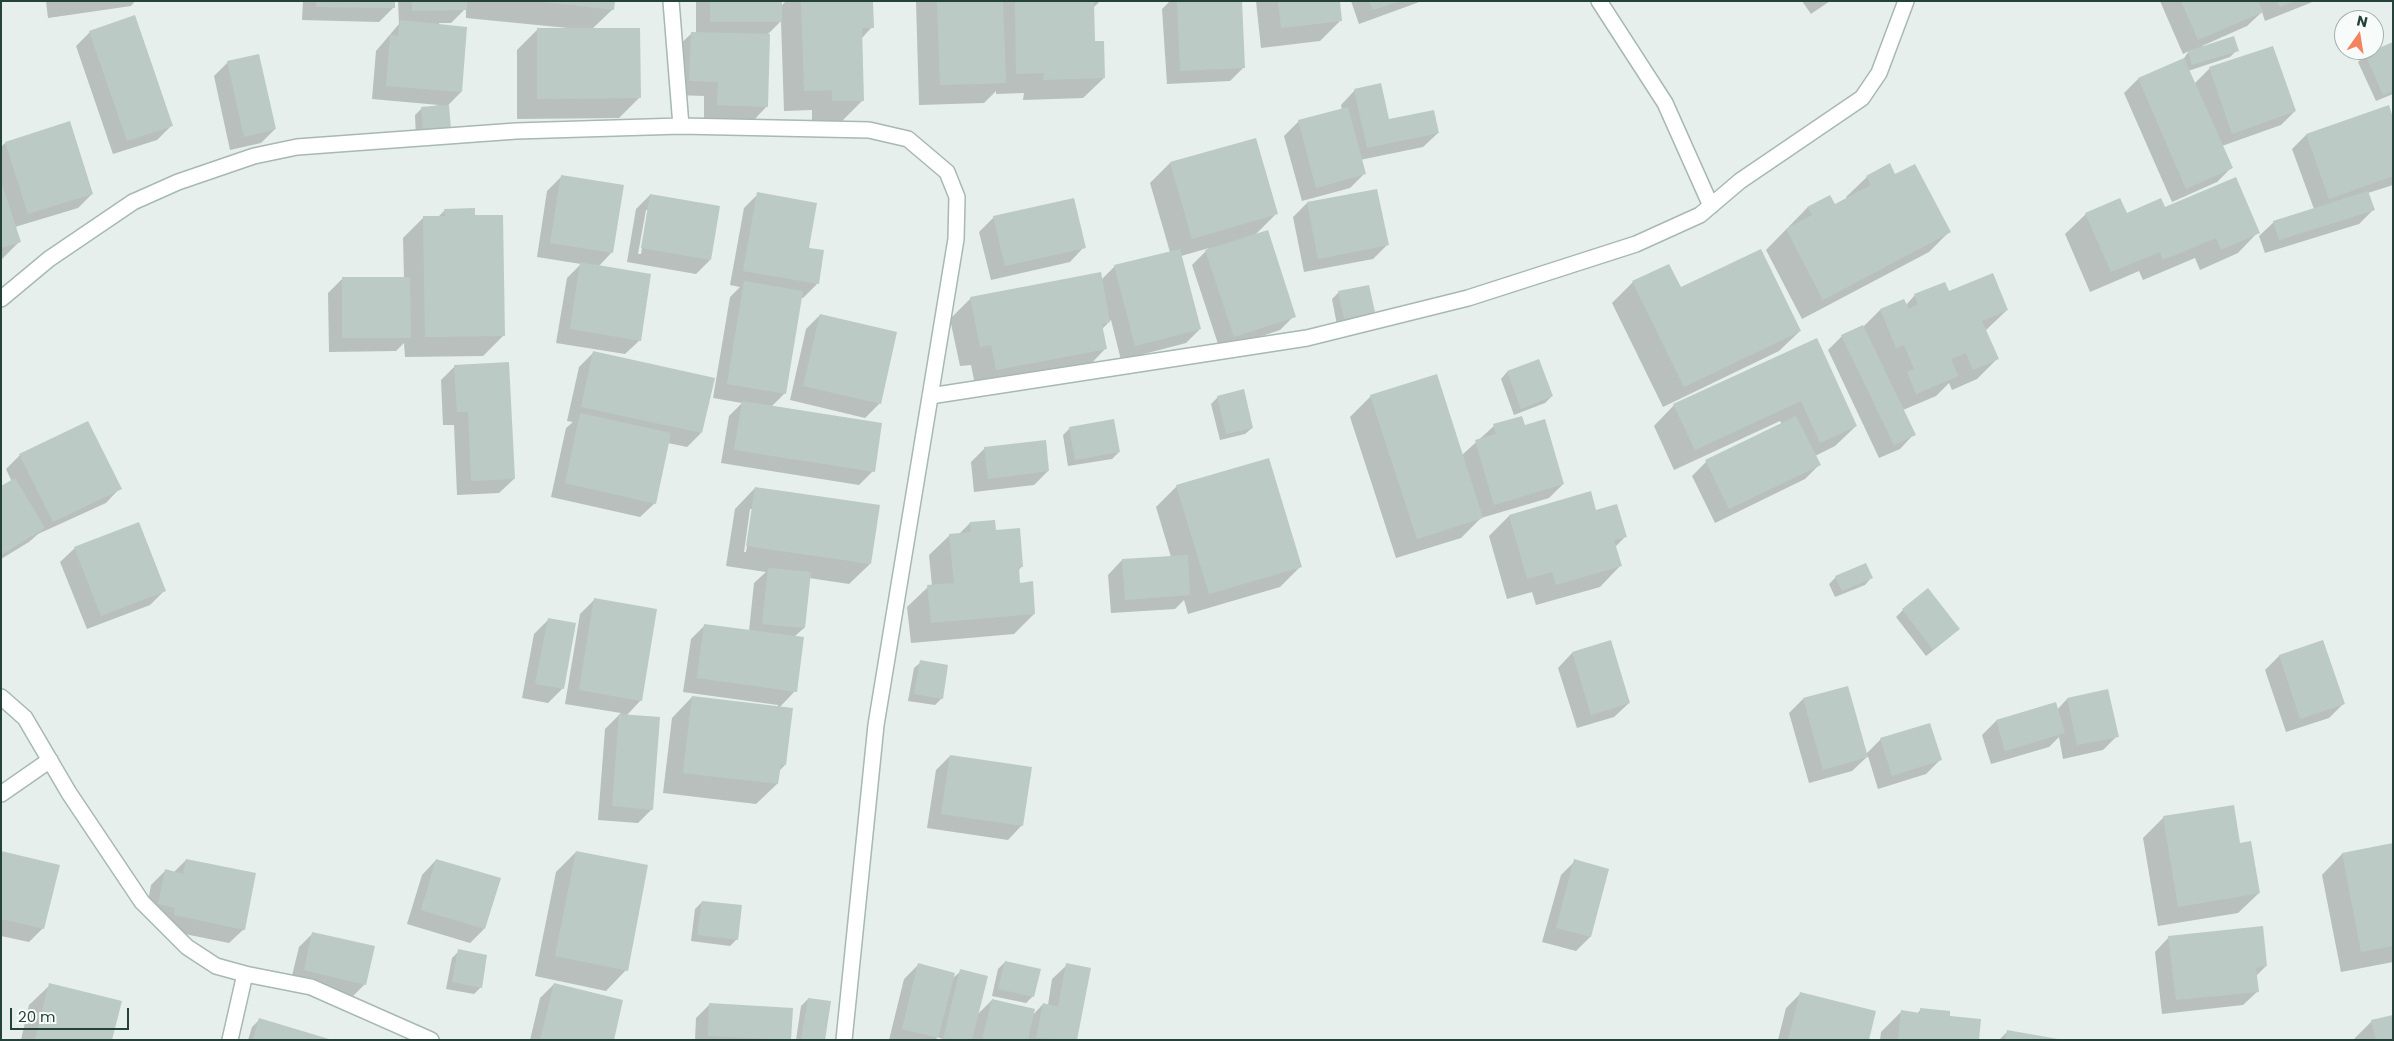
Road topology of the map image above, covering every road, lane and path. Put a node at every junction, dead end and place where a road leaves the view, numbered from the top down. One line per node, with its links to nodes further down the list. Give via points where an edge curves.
1 (671, 1): 4 (street)
2 (1599, 1): 5 (street, via 1665,103)
3 (1906, 1): 5 (street, via 1880,73 1862,98 1740,181)
4 (682, 126): 6 (street, via 516,131 297,147 254,156 178,182 133,202 49,259); 7 (street, via 869,130 908,139 947,172 957,197 956,240)
5 (1711, 206): 7 (street, via 1700,215 1636,244 1468,298 1336,331)
6 (1, 299)
7 (930, 396): 14 (street, via 876,725)
8 (1, 698): 9 (street, via 25,718)
9 (50, 760): 10 (street); 11 (street, via 142,902 187,947 216,966)
10 (1, 794)
11 (245, 974): 12 (street); 13 (street, via 310,987)
12 (230, 1040)
13 (431, 1040)
14 (844, 1040)

